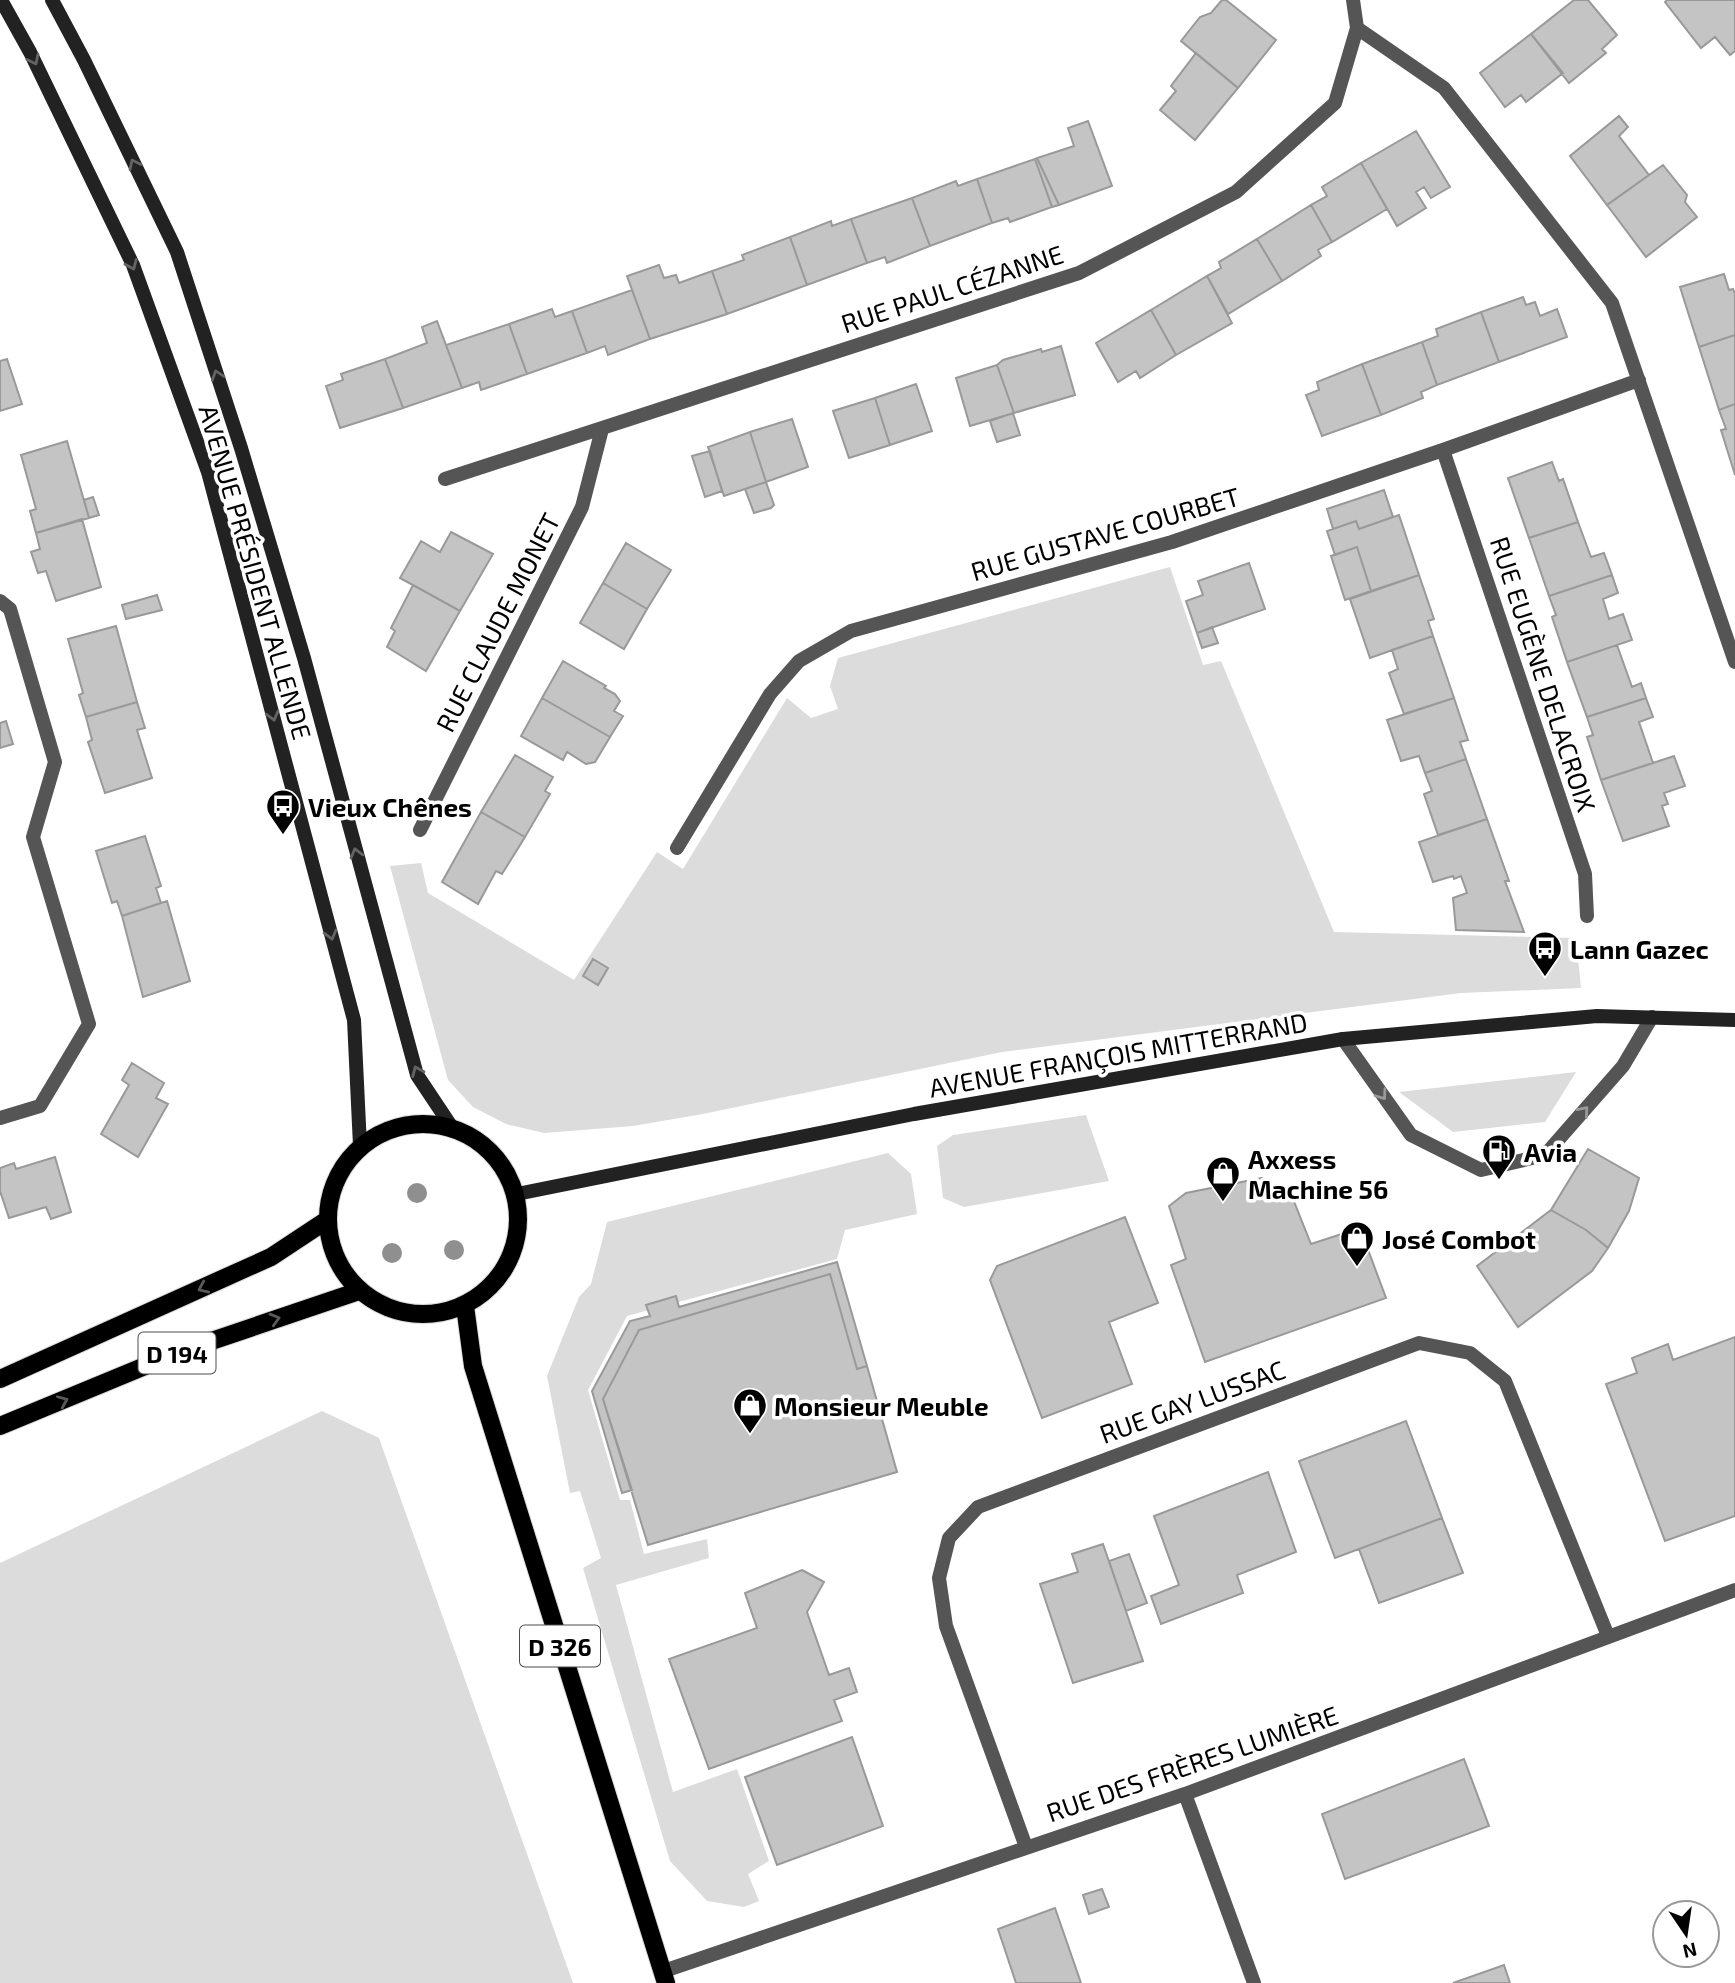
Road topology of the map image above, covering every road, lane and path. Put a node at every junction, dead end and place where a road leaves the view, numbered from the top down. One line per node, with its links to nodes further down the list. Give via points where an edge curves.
1 (1, 0): 19 (main road, AVENUE PRÉSIDENT ALLENDE, one-way to 19, via 133,265 208,472 354,1020)
2 (52, 0): 18 (main road, AVENUE PRÉSIDENT ALLENDE, one-way to 2, via 416,1074 304,658 177,252)
3 (1353, 0): 4 (street, RUE PAUL CÉZANNE)
4 (1357, 29): 5 (street, via 1444,88 1612,303); 6 (street, RUE PAUL CÉZANNE, via 1335,103 1236,192 1079,273)
5 (1639, 380): 7 (street, RUE GUSTAVE COURBET); 10 (street)
6 (601, 429): 8 (street, RUE PAUL CÉZANNE); 11 (street, RUE CLAUDE MONET, via 582,507)
7 (1443, 450): 12 (street, RUE GUSTAVE COURBET, via 1172,542 851,631 799,661 770,694); 13 (street, RUE EUGÈNE DELACROIX, via 1585,874)
8 (445, 479)
9 (0, 601): 17 (street, via 10,609 55,762 33,836 89,1024 40,1106)
10 (1735, 662)
11 (420, 830)
12 (677, 848)
13 (1587, 916)
14 (1652, 1017): 15 (main road, AVENUE FRANÇOIS MITTERRAND); 16 (main road, AVENUE FRANÇOIS MITTERRAND, via 1597,1016); 16 (street, one-way to 14, via 1411,1135 1481,1170 1545,1155 1623,1066)
15 (1735, 1020)
16 (1343, 1039): 20 (main road, AVENUE FRANÇOIS MITTERRAND, via 914,1114)
17 (0, 1118)
18 (453, 1129): 19 (main road, via 435,1123 397,1126); 20 (main road, via 500,1159)
19 (360, 1146): 21 (main road, via 334,1177)
20 (517, 1194): 23 (main road, via 518,1237 500,1278)
21 (327, 1220): 22 (main road, via 340,1265); 24 (main road, D 194, one-way to 24, via 271,1257)
22 (359, 1291): 23 (main road, via 395,1312 429,1315); 25 (main road, D 194, one-way to 22, via 179,1352)
23 (465, 1306): 30 (main road, D 326, via 473,1366)
24 (0, 1379)
25 (0, 1426)
26 (1735, 1590): 27 (street, RUE DES FRÈRES LUMIÈRE)
27 (1608, 1636): 28 (street, RUE DES FRÈRES LUMIÈRE); 29 (street, RUE GAY LUSSAC, via 1505,1381 1470,1353 1419,1343 978,1507 949,1538 939,1578 946,1626)
28 (1185, 1794): 29 (street, RUE DES FRÈRES LUMIÈRE); 31 (street)
29 (1026, 1847): 30 (street, RUE DES FRÈRES LUMIÈRE)
30 (664, 1978)
31 (1254, 1983)

